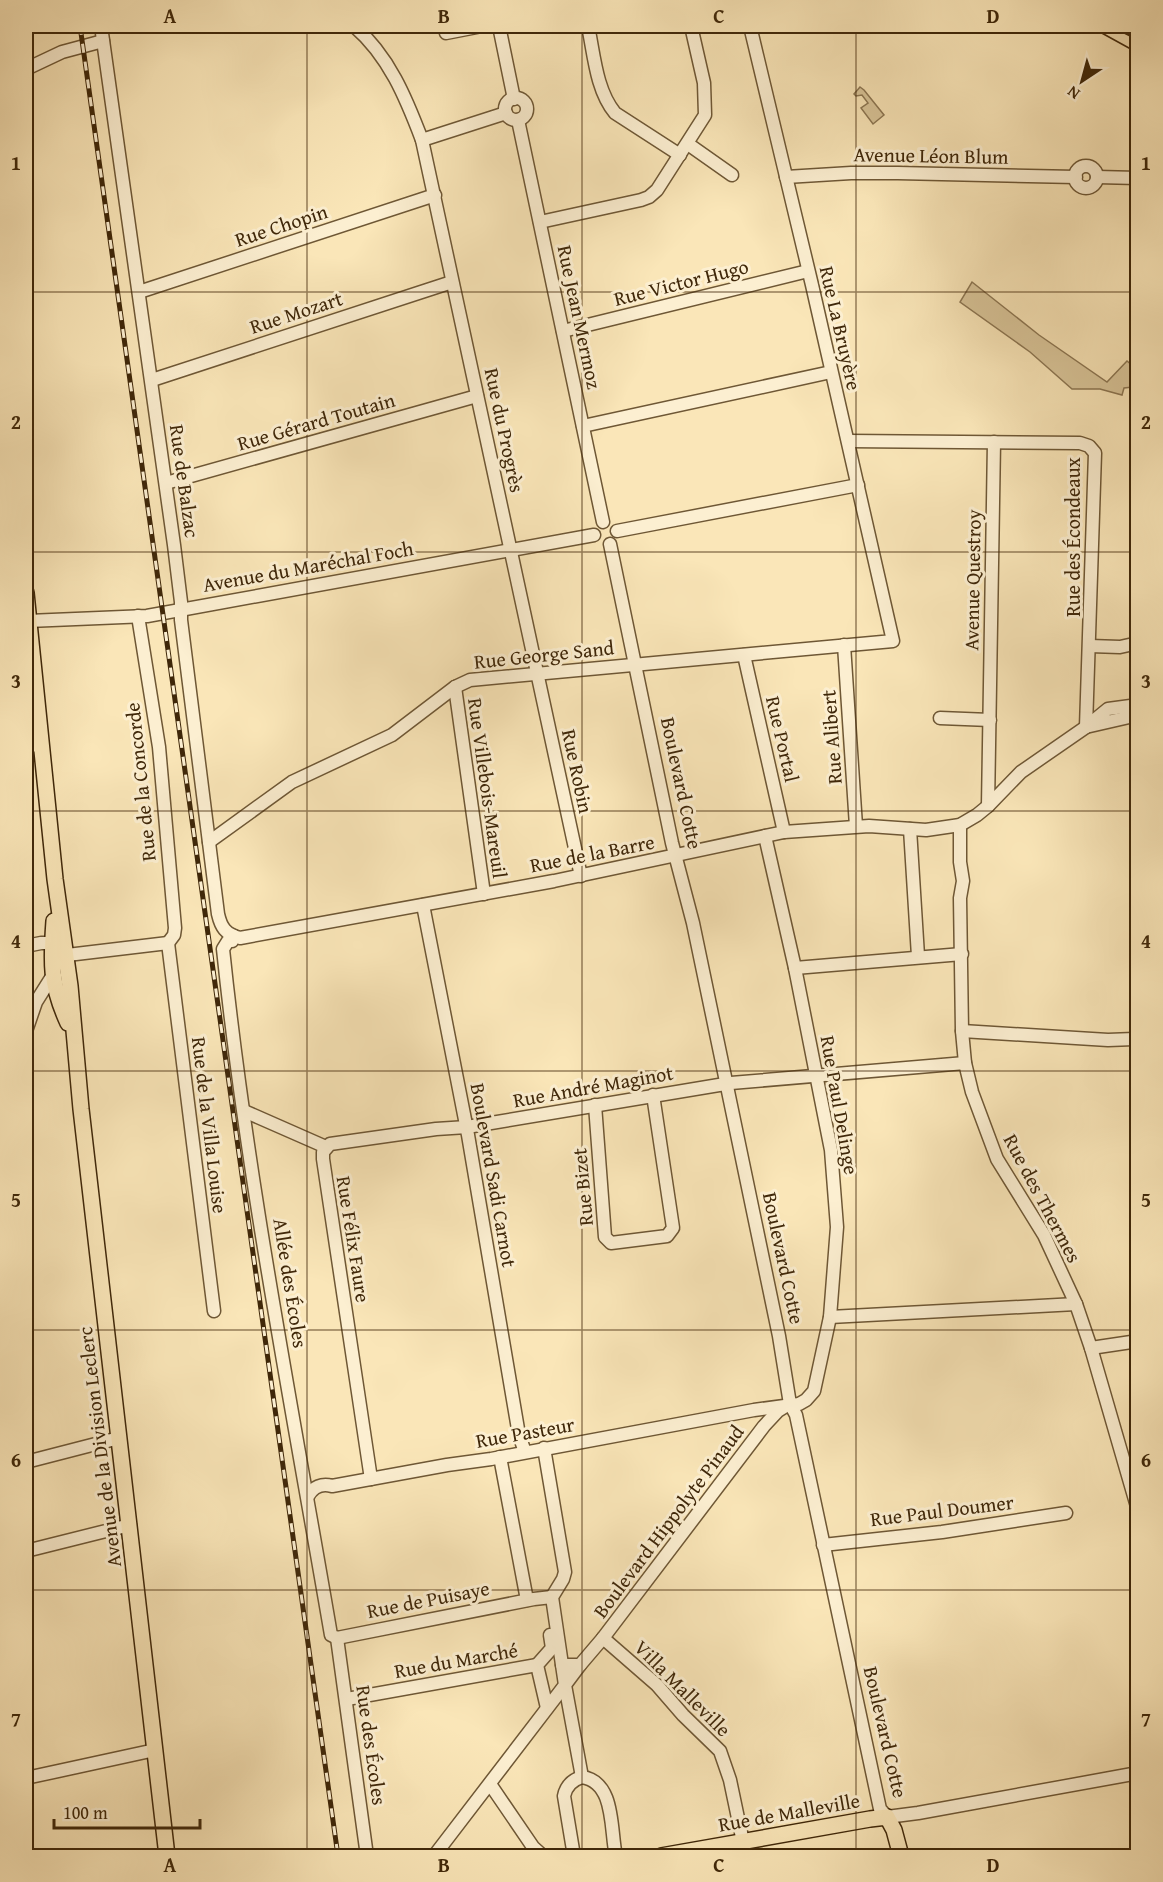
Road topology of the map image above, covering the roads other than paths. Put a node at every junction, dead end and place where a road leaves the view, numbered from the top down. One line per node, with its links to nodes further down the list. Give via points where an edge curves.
1 (101, 26): 9 (street, Rue de Balzac)
2 (354, 26): 13 (street, Rue du Progrès, via 397,80)
3 (482, 26): 8 (street)
4 (499, 26): 11 (street)
5 (588, 26): 15 (street, via 607,104)
6 (691, 26): 14 (street, via 706,110)
7 (750, 26): 17 (street, Rue La Bruyère)
8 (446, 33)
9 (103, 41): 10 (street, via 62,52); 23 (street, Rue de Balzac)
10 (26, 69)
11 (514, 99): 12 (street, via 507,105); 12 (street, via 522,100 527,107 525,116)
12 (512, 117): 13 (street); 20 (street, Rue Jean Mermoz)
13 (422, 140): 19 (street, Rue du Progrès)
14 (688, 144): 15 (street); 16 (street)
15 (680, 155): 20 (street, via 649,197)
16 (732, 175)
17 (786, 177): 18 (street, Avenue Léon Blum, via 886,173 1076,177 1080,186 1087,187 1097,177); 21 (street, Rue La Bruyère)
18 (1137, 178)
19 (435, 195): 22 (street, Rue du Progrès); 23 (street, Rue Chopin)
20 (540, 222): 24 (street, Rue Jean Mermoz)
21 (808, 271): 24 (street, Rue Victor Hugo); 25 (street, Rue La Bruyère)
22 (452, 282): 26 (street, Rue Mozart); 27 (street, Rue du Progrès)
23 (139, 292): 26 (street, Rue de Balzac)
24 (563, 331): 28 (street, Rue Jean Mermoz)
25 (831, 372): 28 (street); 29 (street, Rue La Bruyère)
26 (152, 380): 31 (street, Rue de Balzac)
27 (477, 396): 31 (street, Rue Gérard Toutain); 37 (street, Rue du Progrès)
28 (583, 426): 33 (street, Rue Jean Mermoz)
29 (848, 441): 30 (street, Rue des Écondeaux); 32 (street, Rue La Bruyère)
30 (994, 442): 45 (street, Rue des Écondeaux, via 1080,443 1095,453); 54 (street, Avenue Questroy)
31 (166, 483): 39 (street, Rue de Balzac)
32 (858, 485): 34 (street); 42 (street, Rue La Bruyère)
33 (603, 522): 34 (street); 35 (street, via 596,526)
34 (617, 531): 36 (street)
35 (594, 535): 36 (street, via 599,544); 37 (street, Avenue du Maréchal Foch)
36 (610, 544): 48 (street)
37 (511, 550): 39 (street, Avenue du Maréchal Foch); 49 (street, Rue du Progrès)
38 (26, 593): 41 (main road, Avenue de la Division Leclerc)
39 (181, 609): 40 (street, Avenue du Maréchal Foch); 63 (street, Rue de Balzac)
40 (138, 616): 41 (street, Avenue du Maréchal Foch); 69 (street, Rue de la Concorde, via 159,747 175,928)
41 (28, 621): 46 (main road, Avenue de la Division Leclerc)
42 (893, 641): 44 (street, Rue George Sand)
43 (1137, 643): 45 (street)
44 (844, 645): 47 (street, Rue George Sand); 59 (street, Rue Alibert)
45 (1090, 646): 55 (street, Rue des Écondeaux)
46 (28, 652): 56 (main road, Avenue de la Division Leclerc)
47 (744, 655): 48 (street, Rue George Sand); 61 (street, Rue Portal)
48 (635, 664): 49 (street, Rue George Sand); 64 (street, Boulevard Cotte)
49 (537, 674): 50 (street, Rue George Sand, via 470,681); 65 (street, Rue Robin)
50 (455, 687): 63 (street, Rue George Sand, via 392,735 292,782); 66 (street, Rue Villebois-Mareuil)
51 (1137, 705): 55 (street, via 1108,709)
52 (1137, 715): 55 (street)
53 (940, 718): 54 (street)
54 (990, 720): 57 (street, Avenue Questroy)
55 (1086, 727): 57 (street, via 1021,772)
56 (33, 746): 71 (main road, Avenue de la Division Leclerc, via 44,776)
57 (988, 806): 58 (street)
58 (960, 825): 60 (street, Rue de la Barre); 72 (street, Rue des Thermes)
59 (856, 826): 60 (street, Rue de la Barre); 61 (street, Rue de la Barre)
60 (910, 829): 73 (street)
61 (784, 832): 62 (street, Rue de la Barre)
62 (765, 836): 64 (street, Rue de la Barre); 74 (street, Rue Paul Delinge)
63 (208, 842): 68 (street, Rue de Balzac, via 220,924)
64 (676, 856): 65 (street, Rue de la Barre); 85 (street, Boulevard Cotte)
65 (581, 876): 66 (street, Rue de la Barre)
66 (484, 894): 67 (street, Rue de la Barre)
67 (423, 905): 68 (street, Rue de la Barre); 89 (street, Boulevard Sadi Carnot)
68 (234, 936): 88 (street, Allée des Écoles, via 224,949)
69 (168, 943): 71 (street); 92 (street, Rue de la Villa Louise)
70 (26, 946): 71 (street)
71 (59, 950): 75 (main road, Avenue de la Division Leclerc); 76 (main road, Avenue de la Division Leclerc)
72 (962, 954): 73 (street); 80 (street, Rue des Thermes)
73 (918, 956): 74 (street)
74 (795, 968): 84 (street, Rue Paul Delinge)
75 (53, 975): 77 (main road, Avenue de la Division Leclerc); 78 (street)
76 (70, 986): 77 (street); 81 (main road, Avenue de la Division Leclerc)
77 (55, 998): 78 (street); 81 (main road, Avenue de la Division Leclerc)
78 (32, 1006): 79 (street)
79 (26, 1031)
80 (962, 1031): 82 (street); 83 (street, Rue des Thermes)
81 (72, 1032): 99 (main road, Avenue de la Division Leclerc)
82 (1134, 1039)
83 (965, 1064): 84 (street, Rue André Maginot); 91 (street, Rue des Thermes, via 997,1158 1044,1235)
84 (815, 1075): 85 (street, Rue André Maginot); 93 (street, Rue Paul Delinge, via 834,1172 837,1227)
85 (727, 1084): 86 (street, Rue André Maginot); 96 (street, Boulevard Cotte)
86 (653, 1095): 87 (street, Rue André Maginot); 87 (street, Rue Bizet, via 673,1228 667,1236 611,1242 605,1237)
87 (595, 1105): 89 (street, Rue André Maginot)
88 (244, 1111): 90 (street); 105 (street, Allée des Écoles, via 293,1426)
89 (467, 1127): 90 (street, via 336,1142); 101 (street, Boulevard Sadi Carnot)
90 (326, 1147): 104 (street, Rue Félix Faure, via 323,1159)
91 (1076, 1304): 93 (street); 95 (street, Rue des Thermes)
92 (214, 1311)
93 (830, 1317): 96 (street, Rue Paul Delinge, via 814,1391 799,1404)
94 (1137, 1341): 95 (street)
95 (1091, 1348): 106 (street, Rue des Thermes)
96 (790, 1404): 97 (street, Rue Pasteur); 98 (street, Boulevard Hippolyte Pinaud, via 777,1411); 109 (street, Boulevard Cotte, via 796,1415)
97 (754, 1410): 98 (street); 100 (street, Rue Pasteur)
98 (764, 1426): 114 (street, Boulevard Hippolyte Pinaud)
99 (119, 1438): 103 (street); 108 (main road, Avenue de la Division Leclerc)
100 (544, 1448): 101 (street, Rue Pasteur); 111 (street, via 565,1572)
101 (525, 1452): 102 (street, Rue Pasteur)
102 (500, 1457): 104 (street, Rue Pasteur); 112 (street)
103 (26, 1462)
104 (371, 1479): 105 (street, Rue Pasteur, via 316,1487)
105 (308, 1496): 113 (street, Allée des Écoles, via 331,1635)
106 (1137, 1510)
107 (1066, 1513): 109 (street, Rue Paul Doumer)
108 (130, 1525): 110 (street); 123 (main road, Avenue de la Division Leclerc)
109 (824, 1545): 128 (street, Boulevard Cotte, via 880,1809)
110 (26, 1551)
111 (547, 1598): 112 (street, Rue de Puisaye); 115 (street)
112 (527, 1600): 113 (street, Rue de Puisaye)
113 (337, 1638): 120 (street, Rue des Écoles)
114 (603, 1638): 117 (street, Boulevard Hippolyte Pinaud); 129 (street, Villa Malleville, via 657,1685 720,1751)
115 (556, 1647): 116 (street); 118 (street)
116 (562, 1665): 117 (street); 118 (street, Rue du Marché); 119 (street)
117 (580, 1665): 119 (street, Boulevard Hippolyte Pinaud)
118 (538, 1670): 120 (street, Rue du Marché); 121 (street)
119 (564, 1685): 121 (street, Boulevard Hippolyte Pinaud); 122 (street)
120 (346, 1699): 131 (street, Rue des Écoles)
121 (549, 1705): 122 (street); 127 (street, Boulevard Hippolyte Pinaud)
122 (569, 1708): 125 (street)
123 (155, 1750): 126 (street); 130 (main road, Avenue de la Division Leclerc)
124 (1137, 1773): 128 (street, Rue de Malleville)
125 (582, 1777): 134 (street, via 570,1783 564,1796); 135 (street, via 602,1789)
126 (26, 1778)
127 (490, 1784): 132 (street, Boulevard Hippolyte Pinaud); 133 (street)
128 (886, 1817): 129 (main road, Rue de Malleville); 137 (main road, Boulevard Cotte)
129 (743, 1842): 136 (main road, Rue de Malleville)
130 (167, 1857)
131 (367, 1857)
132 (434, 1857)
133 (543, 1857)
134 (574, 1857)
135 (616, 1857)
136 (661, 1857)
137 (901, 1857)

